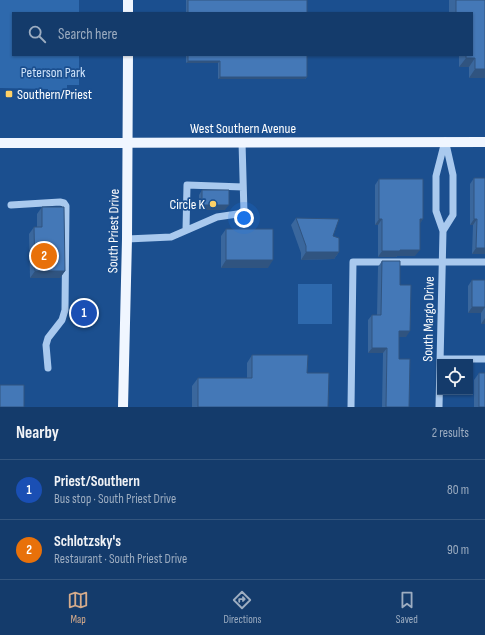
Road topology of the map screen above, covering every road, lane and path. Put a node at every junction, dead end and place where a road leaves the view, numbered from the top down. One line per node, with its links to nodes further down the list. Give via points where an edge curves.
1 (128, 0): 2 (main road)
2 (128, 12)
3 (128, 56): 7 (main road, South Priest Drive)
4 (242, 142): 5 (main road, West Southern Avenue); 7 (main road, West Southern Avenue); 9 (street)
5 (445, 142): 6 (main road, West Southern Avenue); 12 (street, South Margo Drive, via 436,176 436,211); 12 (street, via 453,175 453,215)
6 (485, 142)
7 (128, 143): 8 (main road, West Southern Avenue); 13 (main road, South Priest Drive)
8 (0, 144)
9 (243, 187): 11 (street, via 244,213 217,217); 11 (street, via 186,186)
10 (10, 205): 19 (street, via 60,202 66,206 64,310 62,320 48,338 46,345)
11 (186, 230): 13 (street, via 171,237)
12 (442, 232): 14 (street, South Margo Drive)
13 (127, 239): 21 (main road, South Priest Drive)
14 (442, 262): 15 (street); 16 (street, South Margo Drive); 22 (street, via 353,262)
15 (485, 262)
16 (440, 359)
17 (473, 359): 18 (street)
18 (485, 359)
19 (48, 368)
20 (439, 395): 23 (street, South Margo Drive)
21 (123, 407)
22 (351, 407)
23 (439, 407)

